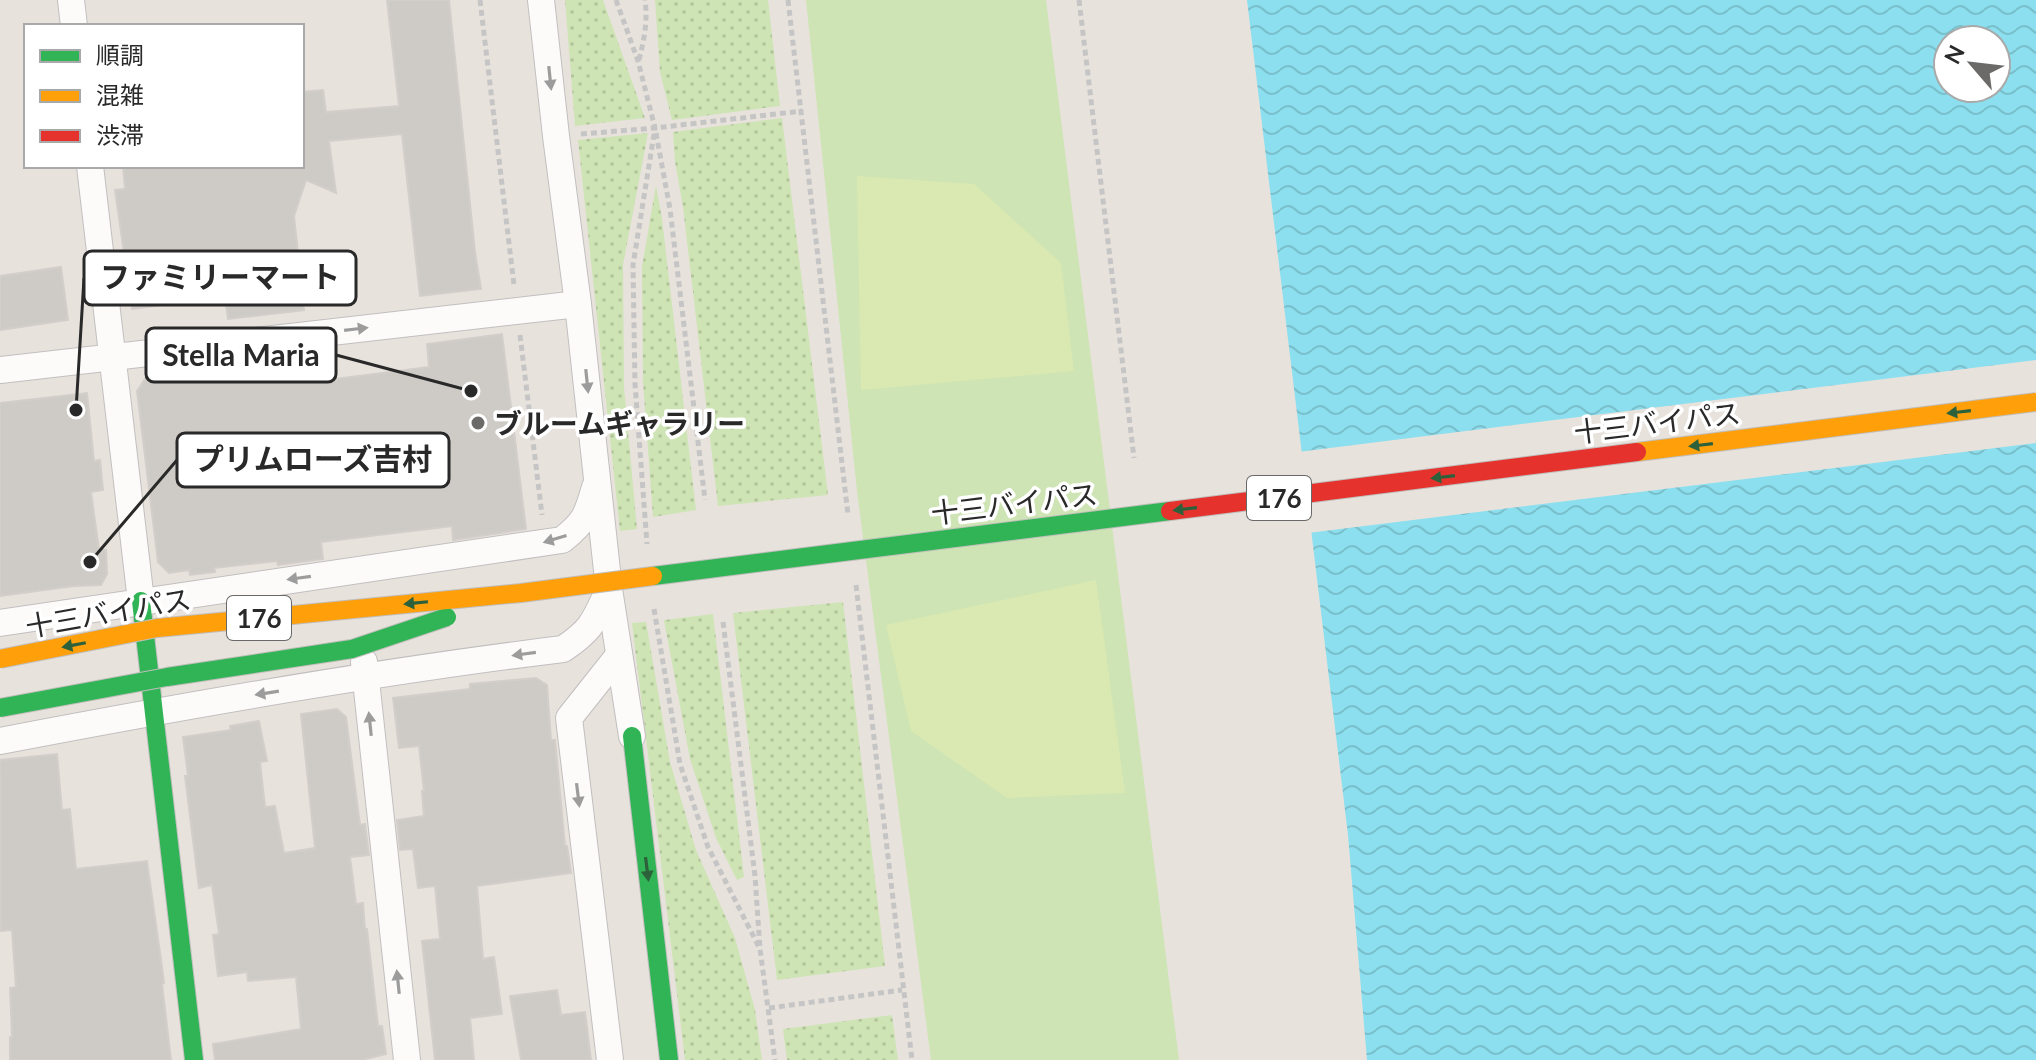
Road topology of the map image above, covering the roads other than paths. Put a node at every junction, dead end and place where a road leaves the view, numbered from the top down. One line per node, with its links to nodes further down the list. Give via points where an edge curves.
1 (71, 0): 3 (street)
2 (541, 0): 5 (street, one-way to 5)
3 (74, 24)
4 (90, 168): 6 (street)
5 (578, 304): 6 (street, one-way to 5); 9 (street, one-way to 9)
6 (112, 357): 7 (street); 13 (street)
7 (0, 370)
8 (2036, 402): 12 (main road, 十三バイパス / 176, one-way to 12, bridge)
9 (597, 480): 10 (street, one-way to 10, via 589,509 562,540); 11 (street)
10 (354, 570): 13 (street, one-way to 13); 17 (street)
11 (609, 589): 15 (street); 17 (street, one-way to 17, via 593,624 563,649)
12 (521, 593): 16 (main road, 十三バイパス / 176, one-way to 16, bridge, via 157,628); 18 (main road, 176, bridge, via 352,649)
13 (141, 601): 14 (street); 19 (main road)
14 (0, 623)
15 (619, 655): 20 (street); 24 (street, one-way to 24, via 569,718)
16 (0, 659)
17 (365, 677): 19 (street, one-way to 19); 23 (street, one-way to 17)
18 (0, 708)
19 (154, 711): 21 (street); 22 (main road)
20 (632, 736): 25 (main road, one-way to 25)
21 (0, 741)
22 (194, 1060)
23 (407, 1060)
24 (610, 1060)
25 (669, 1060)

